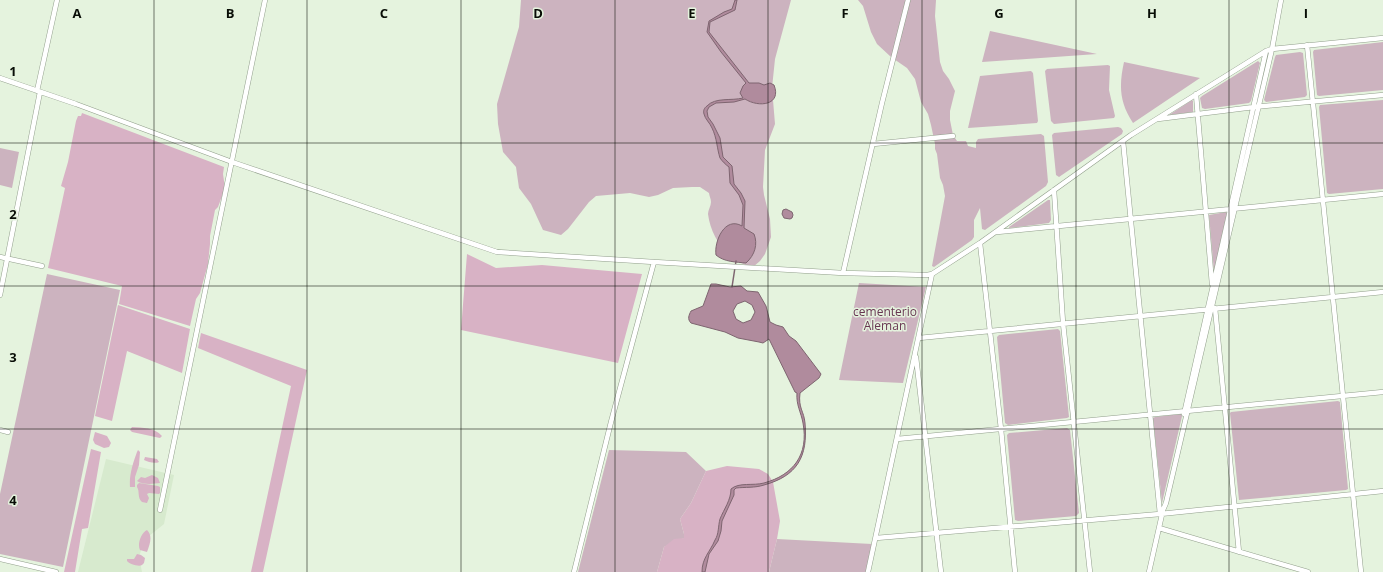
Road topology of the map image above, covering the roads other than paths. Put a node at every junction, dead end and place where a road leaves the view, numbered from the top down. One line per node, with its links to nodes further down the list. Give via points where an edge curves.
1 (57, 0): 10 (street)
2 (265, 0): 20 (street)
3 (908, 0): 19 (street)
4 (1282, 0): 7 (street)
5 (1383, 38): 6 (street)
6 (1307, 45): 7 (street); 13 (street)
7 (1272, 49): 8 (street); 14 (street)
8 (1266, 51): 11 (street); 14 (street)
9 (0, 78): 10 (street)
10 (39, 92): 20 (street); 31 (street)
11 (1196, 94): 15 (street); 16 (street)
12 (1383, 94): 13 (street)
13 (1313, 101): 14 (street); 23 (street)
14 (1256, 107): 15 (street); 24 (street)
15 (1197, 114): 16 (street); 25 (street)
16 (1156, 120): 18 (street)
17 (953, 136): 19 (street)
18 (1123, 141): 21 (street); 26 (street)
19 (873, 144): 34 (street)
20 (232, 162): 32 (street, via 497,252); 60 (street)
21 (1054, 190): 27 (street); 28 (street)
22 (1383, 194): 23 (street)
23 (1323, 200): 24 (street); 39 (street)
24 (1233, 208): 25 (street); 36 (street); 40 (street)
25 (1206, 211): 26 (street); 36 (street)
26 (1131, 219): 27 (street); 41 (street)
27 (1056, 226): 28 (street); 42 (street)
28 (995, 233): 29 (street)
29 (980, 243): 35 (street); 43 (street)
30 (0, 257): 31 (street)
31 (7, 259): 33 (street); 38 (street)
32 (654, 262): 34 (street); 70 (street)
33 (42, 266)
34 (843, 273): 35 (street)
35 (932, 274): 44 (street)
36 (1212, 289): 40 (street)
37 (1383, 292): 39 (street)
38 (0, 294)
39 (1332, 297): 40 (street); 47 (street)
40 (1212, 309): 41 (street); 48 (street); 49 (street)
41 (1141, 316): 42 (street); 50 (street)
42 (1063, 323): 43 (street); 51 (street)
43 (990, 331): 44 (street); 52 (street)
44 (919, 338): 45 (street)
45 (915, 354): 55 (street); 56 (street)
46 (1383, 392): 47 (street)
47 (1343, 396): 48 (street); 58 (street)
48 (1225, 407): 49 (street); 59 (street)
49 (1186, 411): 50 (street); 61 (street)
50 (1150, 414): 51 (street); 61 (street)
51 (1074, 422): 52 (street); 62 (street)
52 (1001, 429): 55 (street); 63 (street)
53 (0, 430): 54 (street)
54 (8, 432)
55 (925, 436): 56 (street); 65 (street)
56 (897, 439): 66 (street)
57 (1383, 491): 58 (street)
58 (1353, 494): 59 (street); 77 (street)
59 (1235, 506): 61 (street); 67 (street)
60 (160, 510)
61 (1162, 512): 62 (street); 64 (street)
62 (1084, 520): 63 (street); 74 (street)
63 (1010, 526): 65 (street); 73 (street)
64 (1159, 528): 67 (street); 75 (street)
65 (937, 532): 66 (street); 72 (street)
66 (876, 538): 71 (street)
67 (1239, 552): 76 (street)
68 (0, 559): 69 (street)
69 (56, 572)
70 (574, 572)
71 (868, 572)
72 (941, 572)
73 (1015, 572)
74 (1090, 572)
75 (1149, 572)
76 (1308, 572)
77 (1361, 572)

